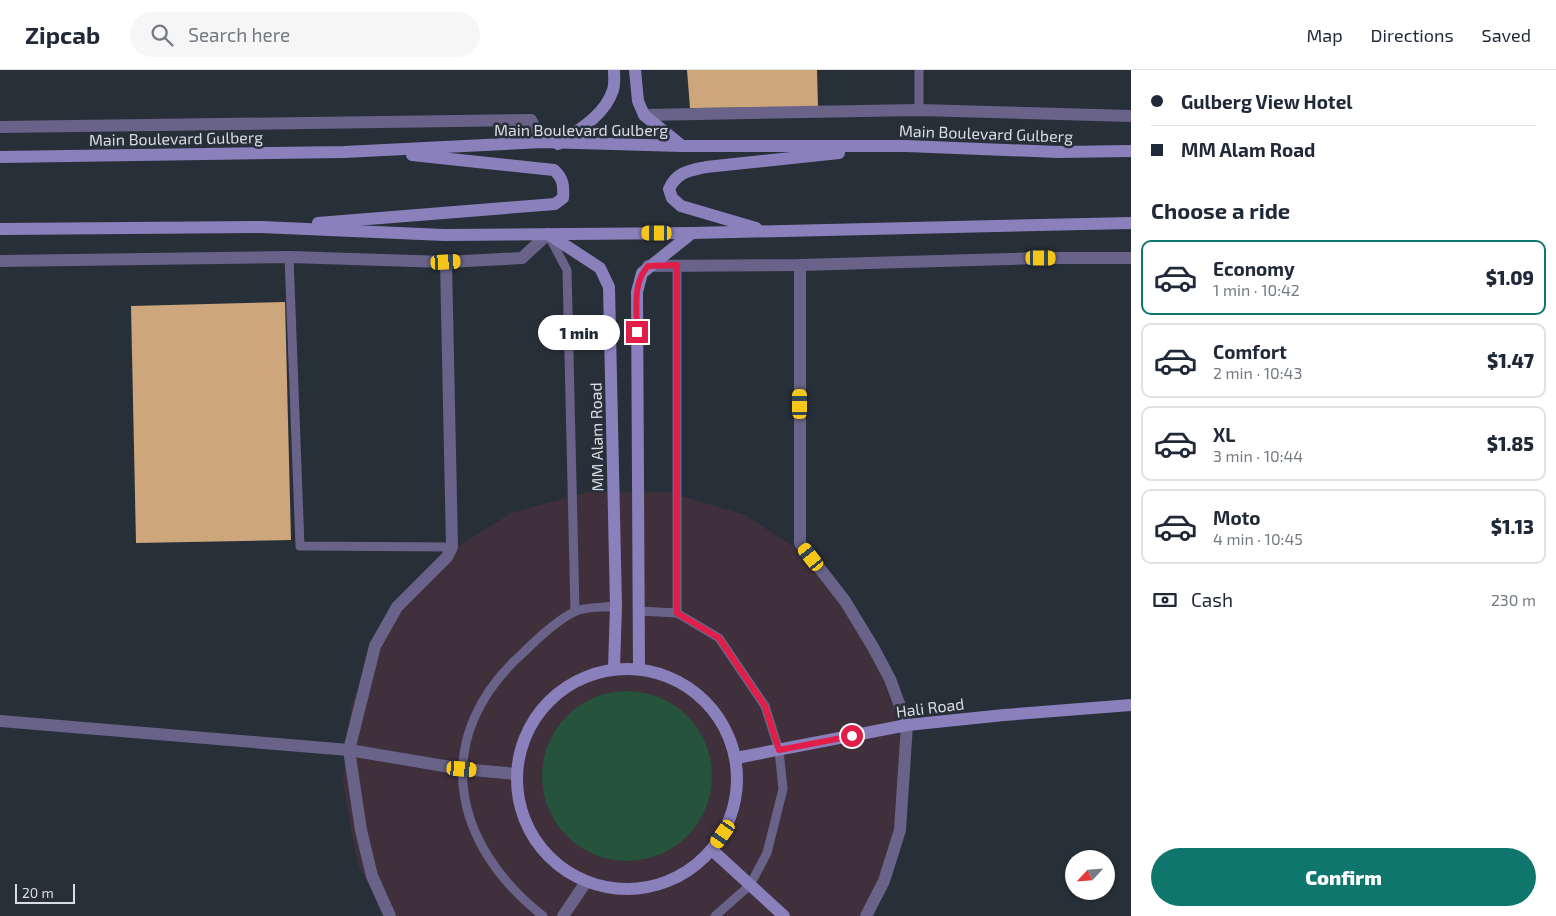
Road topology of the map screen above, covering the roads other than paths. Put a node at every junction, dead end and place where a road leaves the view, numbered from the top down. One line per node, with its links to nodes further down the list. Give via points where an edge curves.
1 (614, 70): 9 (main road, via 614,88 600,112)
2 (635, 70): 5 (main road, via 638,101)
3 (919, 70): 4 (lane)
4 (919, 110): 5 (street); 6 (street)
5 (644, 115): 10 (main road)
6 (1131, 116)
7 (0, 127): 8 (street, via 531,120)
8 (543, 142): 9 (main road, Main Boulevard Gulberg); 13 (main road, Main Boulevard Gulberg)
9 (558, 144): 10 (main road, Main Boulevard Gulberg)
10 (682, 146): 11 (main road, Main Boulevard Gulberg)
11 (906, 146): 12 (main road, Main Boulevard Gulberg, via 1058,152); 18 (main road, via 706,167 684,172 674,179 669,189 672,198 681,206)
12 (1131, 150)
13 (369, 151): 14 (main road, Main Boulevard Gulberg); 16 (main road, via 554,170 562,177 563,198 555,204)
14 (0, 157)
15 (1131, 223): 18 (main road)
16 (261, 227): 17 (main road); 20 (main road, via 444,235)
17 (0, 230)
18 (768, 231): 19 (main road)
19 (692, 233): 20 (main road); 27 (main road)
20 (548, 234): 24 (street, via 522,258); 29 (main road, MM Alam Road, via 600,268 609,287); 30 (lane, via 567,270)
21 (288, 257): 23 (street); 24 (street); 28 (lane, via 300,546)
22 (1131, 258): 26 (street)
23 (0, 261)
24 (446, 262): 28 (street)
25 (677, 265): 26 (street); 27 (street); 32 (lane)
26 (800, 265): 37 (street, via 800,543 845,601 873,647 890,679)
27 (648, 266): 31 (main road, via 642,273 637,292)
28 (452, 547): 38 (street, via 447,557 397,606 375,646)
29 (616, 606): 30 (lane); 33 (main road, MM Alam Road)
30 (575, 611): 41 (lane, via 510,664 488,691 468,738)
31 (639, 611): 32 (lane); 34 (main road)
32 (677, 613): 39 (lane, via 719,638 765,706)
33 (614, 669): 34 (main road); 42 (main road, via 574,682 546,703 531,724 521,748)
34 (639, 669): 40 (main road, via 666,675 691,688 712,708 727,731)
35 (1131, 705): 37 (main road, Hali Road)
36 (0, 721): 38 (street)
37 (907, 726): 39 (main road, Hali Road); 51 (street, via 900,830 884,881)
38 (349, 750): 41 (street); 46 (street, via 361,830 372,876)
39 (779, 750): 40 (main road, Hali Road); 45 (lane, via 783,789 766,853)
40 (736, 758): 43 (main road, via 738,778 732,816)
41 (462, 769): 42 (street); 47 (lane, via 471,827 493,866 521,899)
42 (517, 774): 44 (main road, via 520,808 534,839 557,864)
43 (712, 850): 44 (main road, via 682,875 654,887 631,890); 45 (main road)
44 (586, 882): 48 (street)
45 (750, 885): 49 (lane); 50 (main road)
46 (390, 916)
47 (543, 916)
48 (563, 916)
49 (715, 916)
50 (784, 916)
51 (866, 916)

